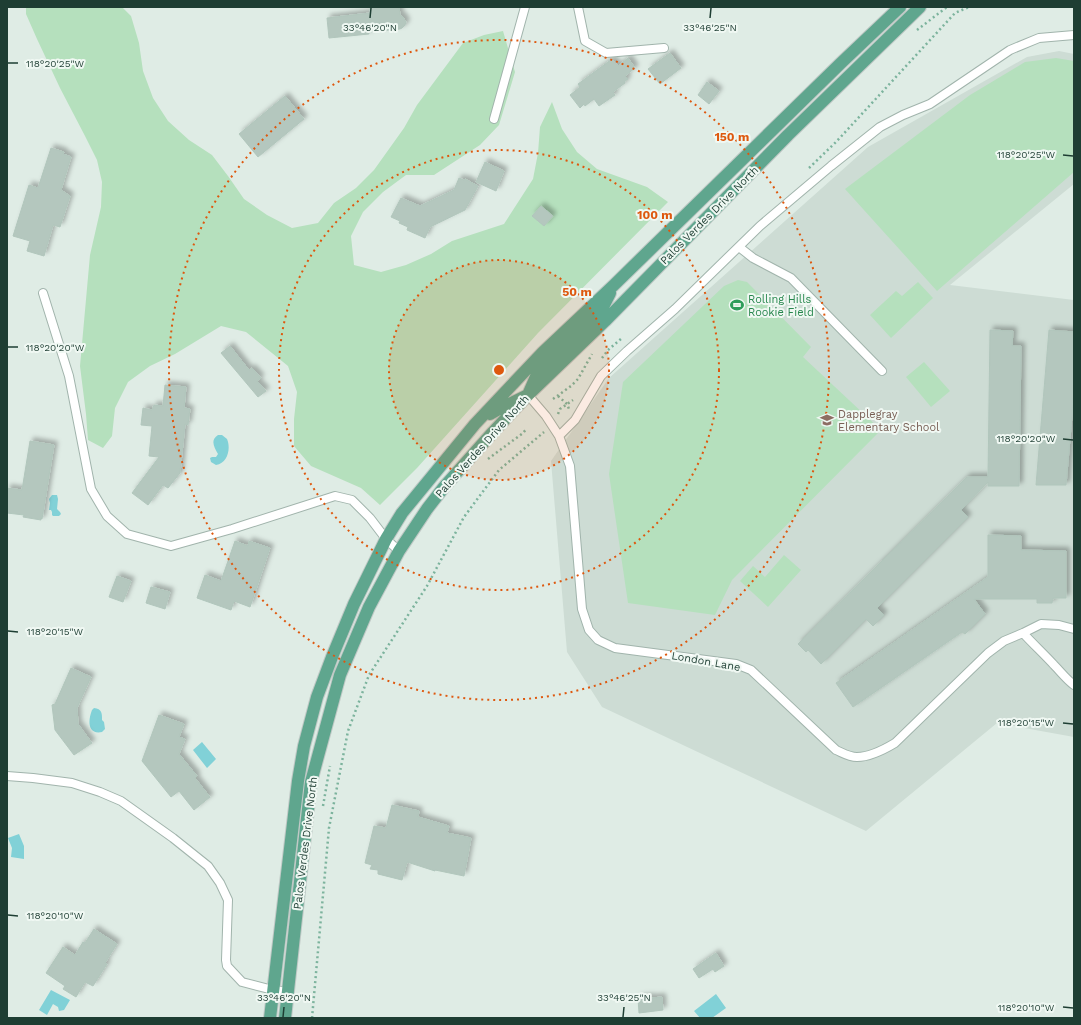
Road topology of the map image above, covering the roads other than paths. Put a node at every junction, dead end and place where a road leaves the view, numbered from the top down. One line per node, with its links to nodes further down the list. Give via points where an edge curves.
1 (525, 7): 7 (lane)
2 (578, 7): 6 (lane, via 585,41 606,53)
3 (900, 7): 9 (main road, Palos Verdes Drive North)
4 (920, 7): 12 (main road, Palos Verdes Drive North)
5 (1074, 35): 8 (lane, via 1039,38 1010,50 930,104 880,127 760,226)
6 (664, 48)
7 (494, 119)
8 (739, 247): 11 (lane, via 753,258 791,278); 14 (lane, via 601,376 575,420)
9 (614, 285): 12 (main road, via 601,310 538,372); 13 (main road, Palos Verdes Drive North, via 543,352)
10 (43, 293): 15 (lane, via 69,376 91,489 107,516 127,534 171,546 335,496 352,500)
11 (882, 371)
12 (528, 395): 13 (main road); 14 (lane, London Lane); 16 (main road, Palos Verdes Drive North, via 444,487)
13 (475, 424): 15 (main road, Palos Verdes Drive North, via 406,508)
14 (559, 436): 18 (lane, London Lane, via 570,466 582,609 590,630 598,640 615,648 736,664 750,670 836,750 846,755 857,757 887,749 988,653 1004,641)
15 (386, 539): 16 (lane); 21 (main road, Palos Verdes Drive North, via 354,604 332,657 317,697 304,746)
16 (400, 551): 22 (main road, Palos Verdes Drive North, via 369,607 340,675 311,782)
17 (1074, 629): 18 (lane, London Lane, via 1041,624)
18 (1024, 633): 19 (lane)
19 (1074, 685)
20 (7, 776): 21 (lane, via 72,783 100,792 121,801 191,852 208,866 228,900 227,966 242,982)
21 (273, 990): 22 (lane); 23 (main road, Palos Verdes Drive North)
22 (288, 992): 24 (main road, Palos Verdes Drive North)
23 (270, 1018)
24 (286, 1018)

